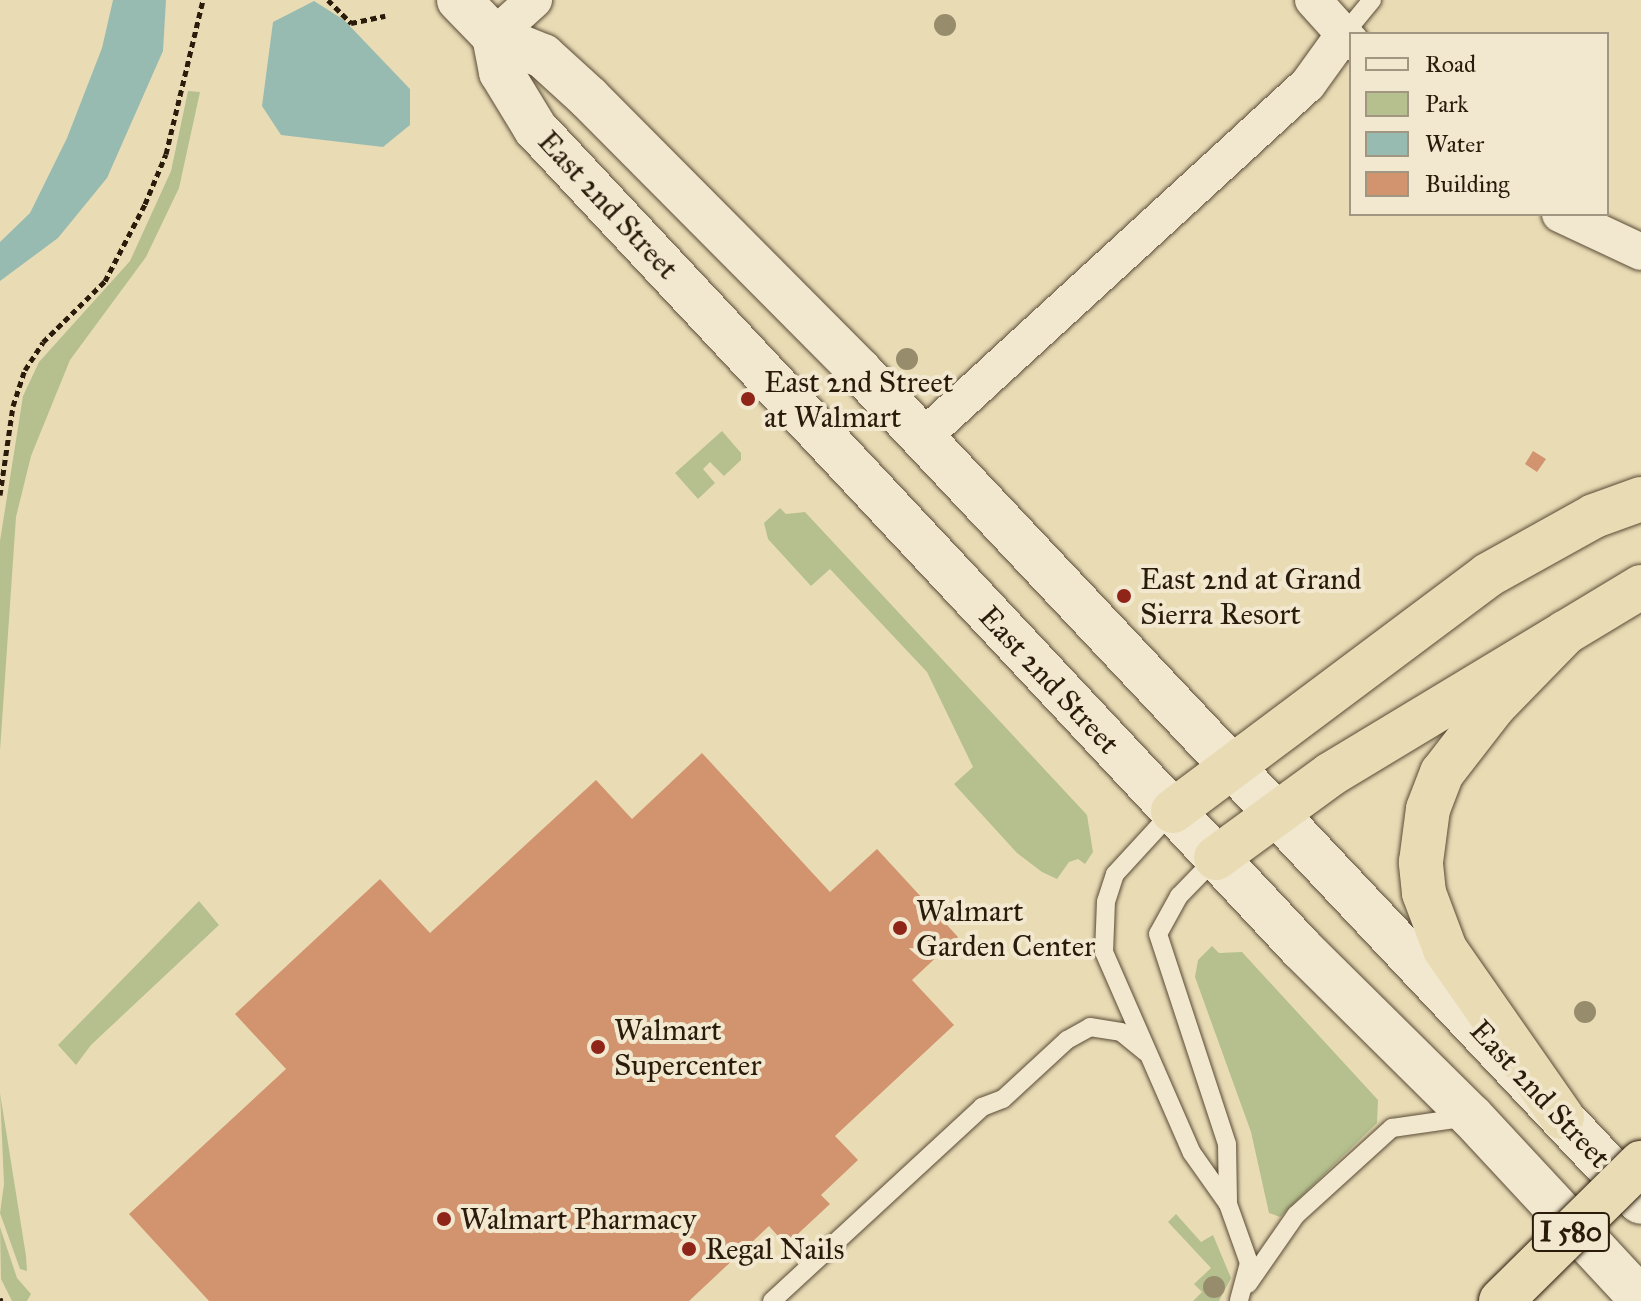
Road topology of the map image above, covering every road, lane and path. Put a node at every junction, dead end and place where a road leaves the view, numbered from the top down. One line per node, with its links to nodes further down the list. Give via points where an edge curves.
1 (203, 0): 14 (path, via 166,154 145,204 105,281 43,342 25,370 13,406)
2 (328, 0): 7 (path, via 351,23)
3 (459, 0): 9 (main road, East 2nd Street)
4 (534, 0): 9 (street)
5 (1313, 0): 10 (street)
6 (1372, 0): 8 (lane)
7 (385, 16)
8 (1352, 32)
9 (494, 36): 13 (main road, East 2nd Street, via 543,56 589,98); 19 (main road, East 2nd Street, via 501,72 535,128)
10 (1348, 38): 13 (street, via 1308,84)
11 (1564, 216): 12 (street)
12 (1641, 252)
13 (923, 437): 18 (main road, East 2nd Street)
14 (0, 495)
15 (1641, 499): 18 (highway, via 1594,516 1488,575)
16 (1641, 587): 17 (highway)
17 (1566, 632): 20 (highway, via 1415,721); 24 (highway, via 1494,706 1442,773 1428,809 1421,862 1424,893 1445,949)
18 (1231, 766): 19 (highway); 20 (main road, East 2nd Street)
19 (1173, 811): 21 (main road, East 2nd Street); 22 (lane, via 1115,874 1103,924 1104,952)
20 (1274, 814): 21 (highway); 24 (main road, East 2nd Street)
21 (1216, 858): 23 (main road, East 2nd Street, via 1388,1039); 27 (lane, via 1179,896 1158,934 1227,1144)
22 (1149, 1054): 27 (lane, via 1192,1153); 30 (lane, via 1121,1032 1090,1027 1067,1040 1003,1099 982,1107)
23 (1471, 1116): 28 (lane, via 1392,1128 1296,1215); 29 (main road, East 2nd Street)
24 (1562, 1117): 26 (main road, East 2nd Street)
25 (1641, 1163): 31 (highway, I 580, bridge)
26 (1641, 1202)
27 (1228, 1204): 28 (lane, via 1249,1263)
28 (1243, 1294)
29 (1641, 1299)
30 (772, 1301)
31 (1501, 1301)

